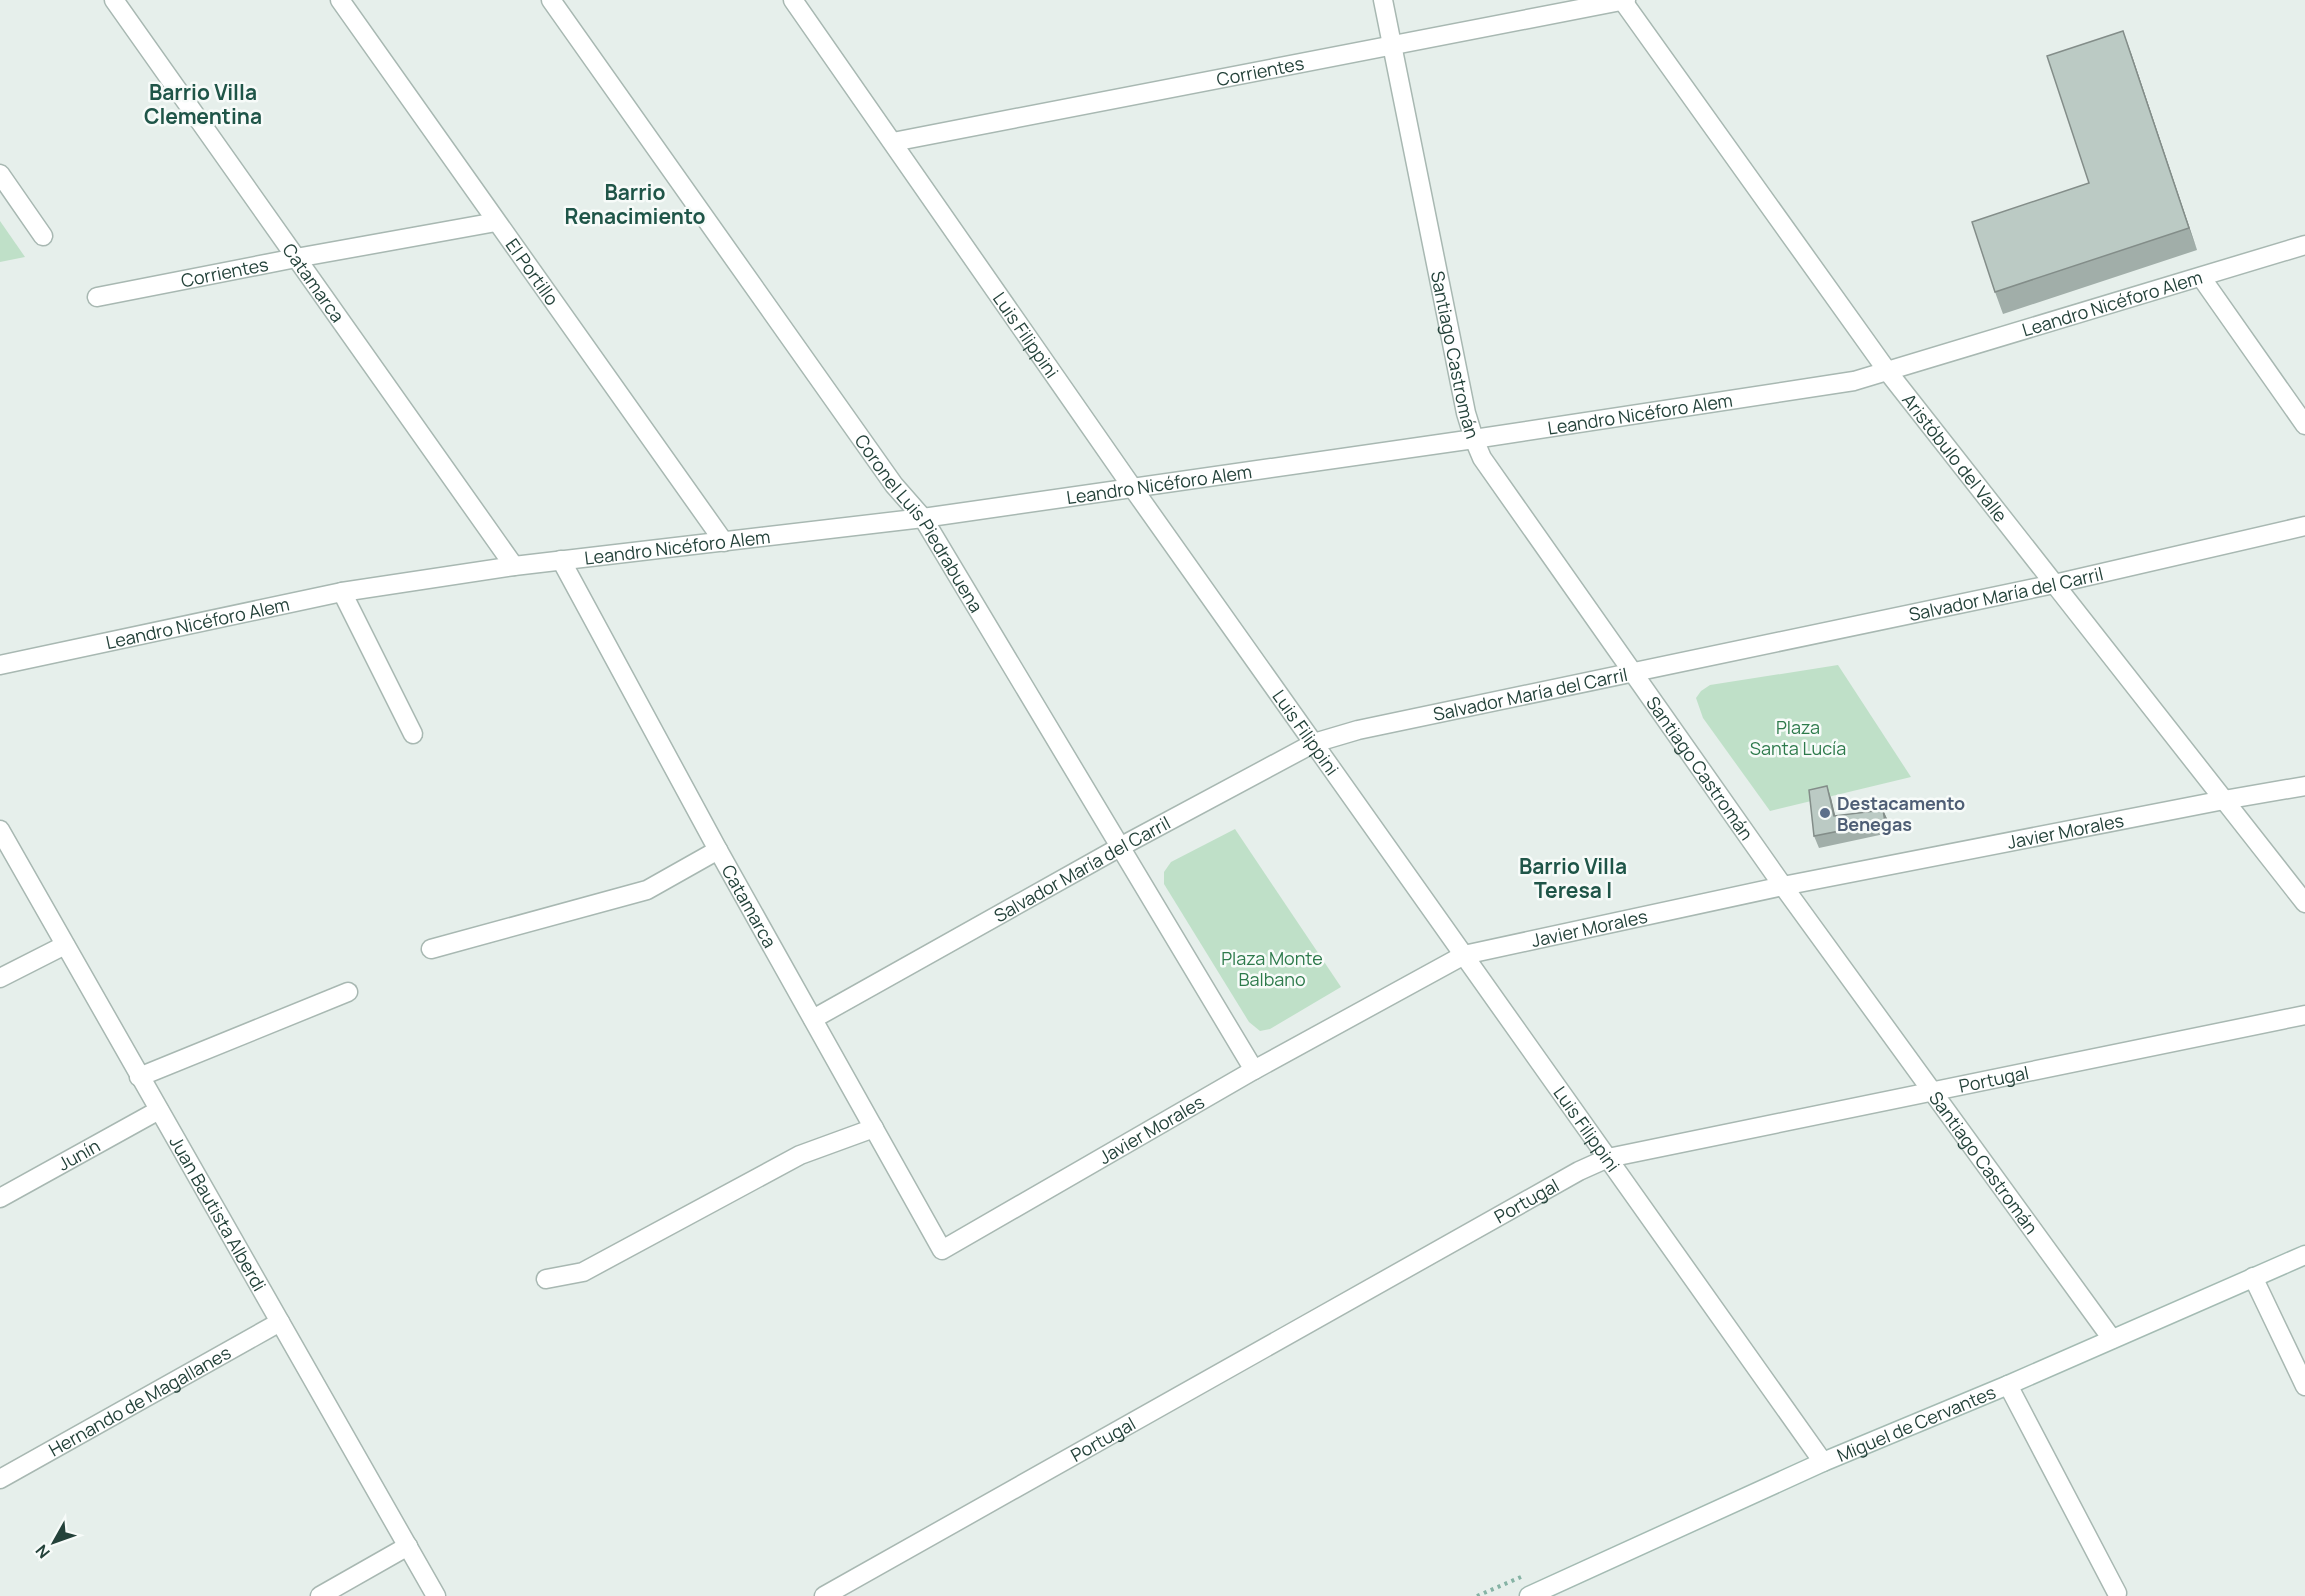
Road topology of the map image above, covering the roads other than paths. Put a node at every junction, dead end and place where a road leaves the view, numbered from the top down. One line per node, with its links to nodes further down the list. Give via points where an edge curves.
1 (114, 0): 13 (street, Catamarca)
2 (340, 0): 10 (street, El Portillo)
3 (551, 0): 20 (street, Coronel Luis Piedrabuena, via 888,475)
4 (793, 0): 8 (street, Luis Filippini)
5 (1383, 0): 7 (street, Santiago Castromán)
6 (1623, 0): 7 (street, Corrientes); 16 (street, Aristóbulo del Valle)
7 (1391, 46): 8 (street, Corrientes); 18 (street, Santiago Castromán)
8 (893, 142): 19 (street, Luis Filippini)
9 (0, 174): 11 (street)
10 (496, 222): 13 (street, Corrientes); 22 (street, El Portillo)
11 (43, 236)
12 (2305, 245): 14 (street, Leandro Nicéforo Alem)
13 (296, 258): 15 (street, Corrientes); 24 (street, Catamarca)
14 (2201, 277): 16 (street, Leandro Nicéforo Alem); 17 (street)
15 (97, 297)
16 (1888, 372): 18 (street, Leandro Nicéforo Alem, via 1854,381); 25 (street, Aristóbulo del Valle)
17 (2305, 425)
18 (1474, 439): 19 (street, Leandro Nicéforo Alem); 28 (street, Santiago Castromán, via 1493,475)
19 (1132, 487): 20 (street, Leandro Nicéforo Alem); 30 (street, Luis Filippini)
20 (923, 518): 22 (street, Leandro Nicéforo Alem); 34 (street, Coronel Luis Piedrabuena)
21 (2305, 526): 25 (street, Salvador María del Carril)
22 (724, 542): 23 (street, Leandro Nicéforo Alem)
23 (561, 560): 24 (street, Leandro Nicéforo Alem); 35 (street, Catamarca)
24 (514, 566): 26 (street, Leandro Nicéforo Alem)
25 (2054, 584): 28 (street, Salvador María del Carril); 32 (street, Aristóbulo del Valle)
26 (342, 592): 27 (street, Leandro Nicéforo Alem); 29 (street)
27 (0, 665)
28 (1634, 673): 30 (street, Salvador María del Carril, via 1358,730); 36 (street, Santiago Castromán)
29 (413, 734)
30 (1314, 743): 34 (street, Salvador María del Carril); 40 (street, Luis Filippini)
31 (2305, 786): 32 (street, Javier Morales)
32 (2224, 800): 36 (street, Javier Morales); 37 (street, Aristóbulo del Valle)
33 (0, 830): 38 (street, Juan Bautista Alberdi)
34 (1120, 847): 44 (street, Salvador María del Carril); 45 (street, Coronel Luis Piedrabuena)
35 (718, 850): 39 (street, via 647,890); 44 (street, Catamarca)
36 (1783, 886): 40 (street, Javier Morales); 47 (street, Santiago Castromán)
37 (2305, 903)
38 (65, 945): 41 (street); 46 (street, Juan Bautista Alberdi)
39 (431, 949)
40 (1464, 955): 45 (street, Javier Morales); 50 (street, Luis Filippini)
41 (0, 978)
42 (348, 992): 46 (street)
43 (2305, 1015): 47 (street, Portugal)
44 (813, 1019): 49 (street, Catamarca)
45 (1254, 1070): 52 (street, Javier Morales)
46 (140, 1077): 48 (street, Juan Bautista Alberdi)
47 (1930, 1090): 50 (street, Portugal); 57 (street, Santiago Castromán)
48 (159, 1110): 51 (street, Junín); 56 (street, Juan Bautista Alberdi)
49 (874, 1128): 52 (street, Catamarca); 55 (street, via 800,1155 583,1272)
50 (1608, 1158): 60 (street, Luis Filippini); 66 (street, Portugal)
51 (0, 1198)
52 (942, 1250)
53 (2305, 1255): 54 (street, Miguel de Cervantes)
54 (2253, 1277): 57 (street, Miguel de Cervantes); 59 (street)
55 (546, 1279)
56 (280, 1322): 61 (street, Hernando de Magallanes); 62 (street, Juan Bautista Alberdi)
57 (2112, 1339): 58 (street, Miguel de Cervantes)
58 (2008, 1385): 60 (street, Miguel de Cervantes); 63 (street)
59 (2305, 1386)
60 (1823, 1462): 67 (street, Miguel de Cervantes)
61 (0, 1479)
62 (408, 1546): 64 (street); 65 (street, Juan Bautista Alberdi)
63 (2117, 1593)
64 (320, 1596)
65 (436, 1596)
66 (824, 1596)
67 (1529, 1596)

